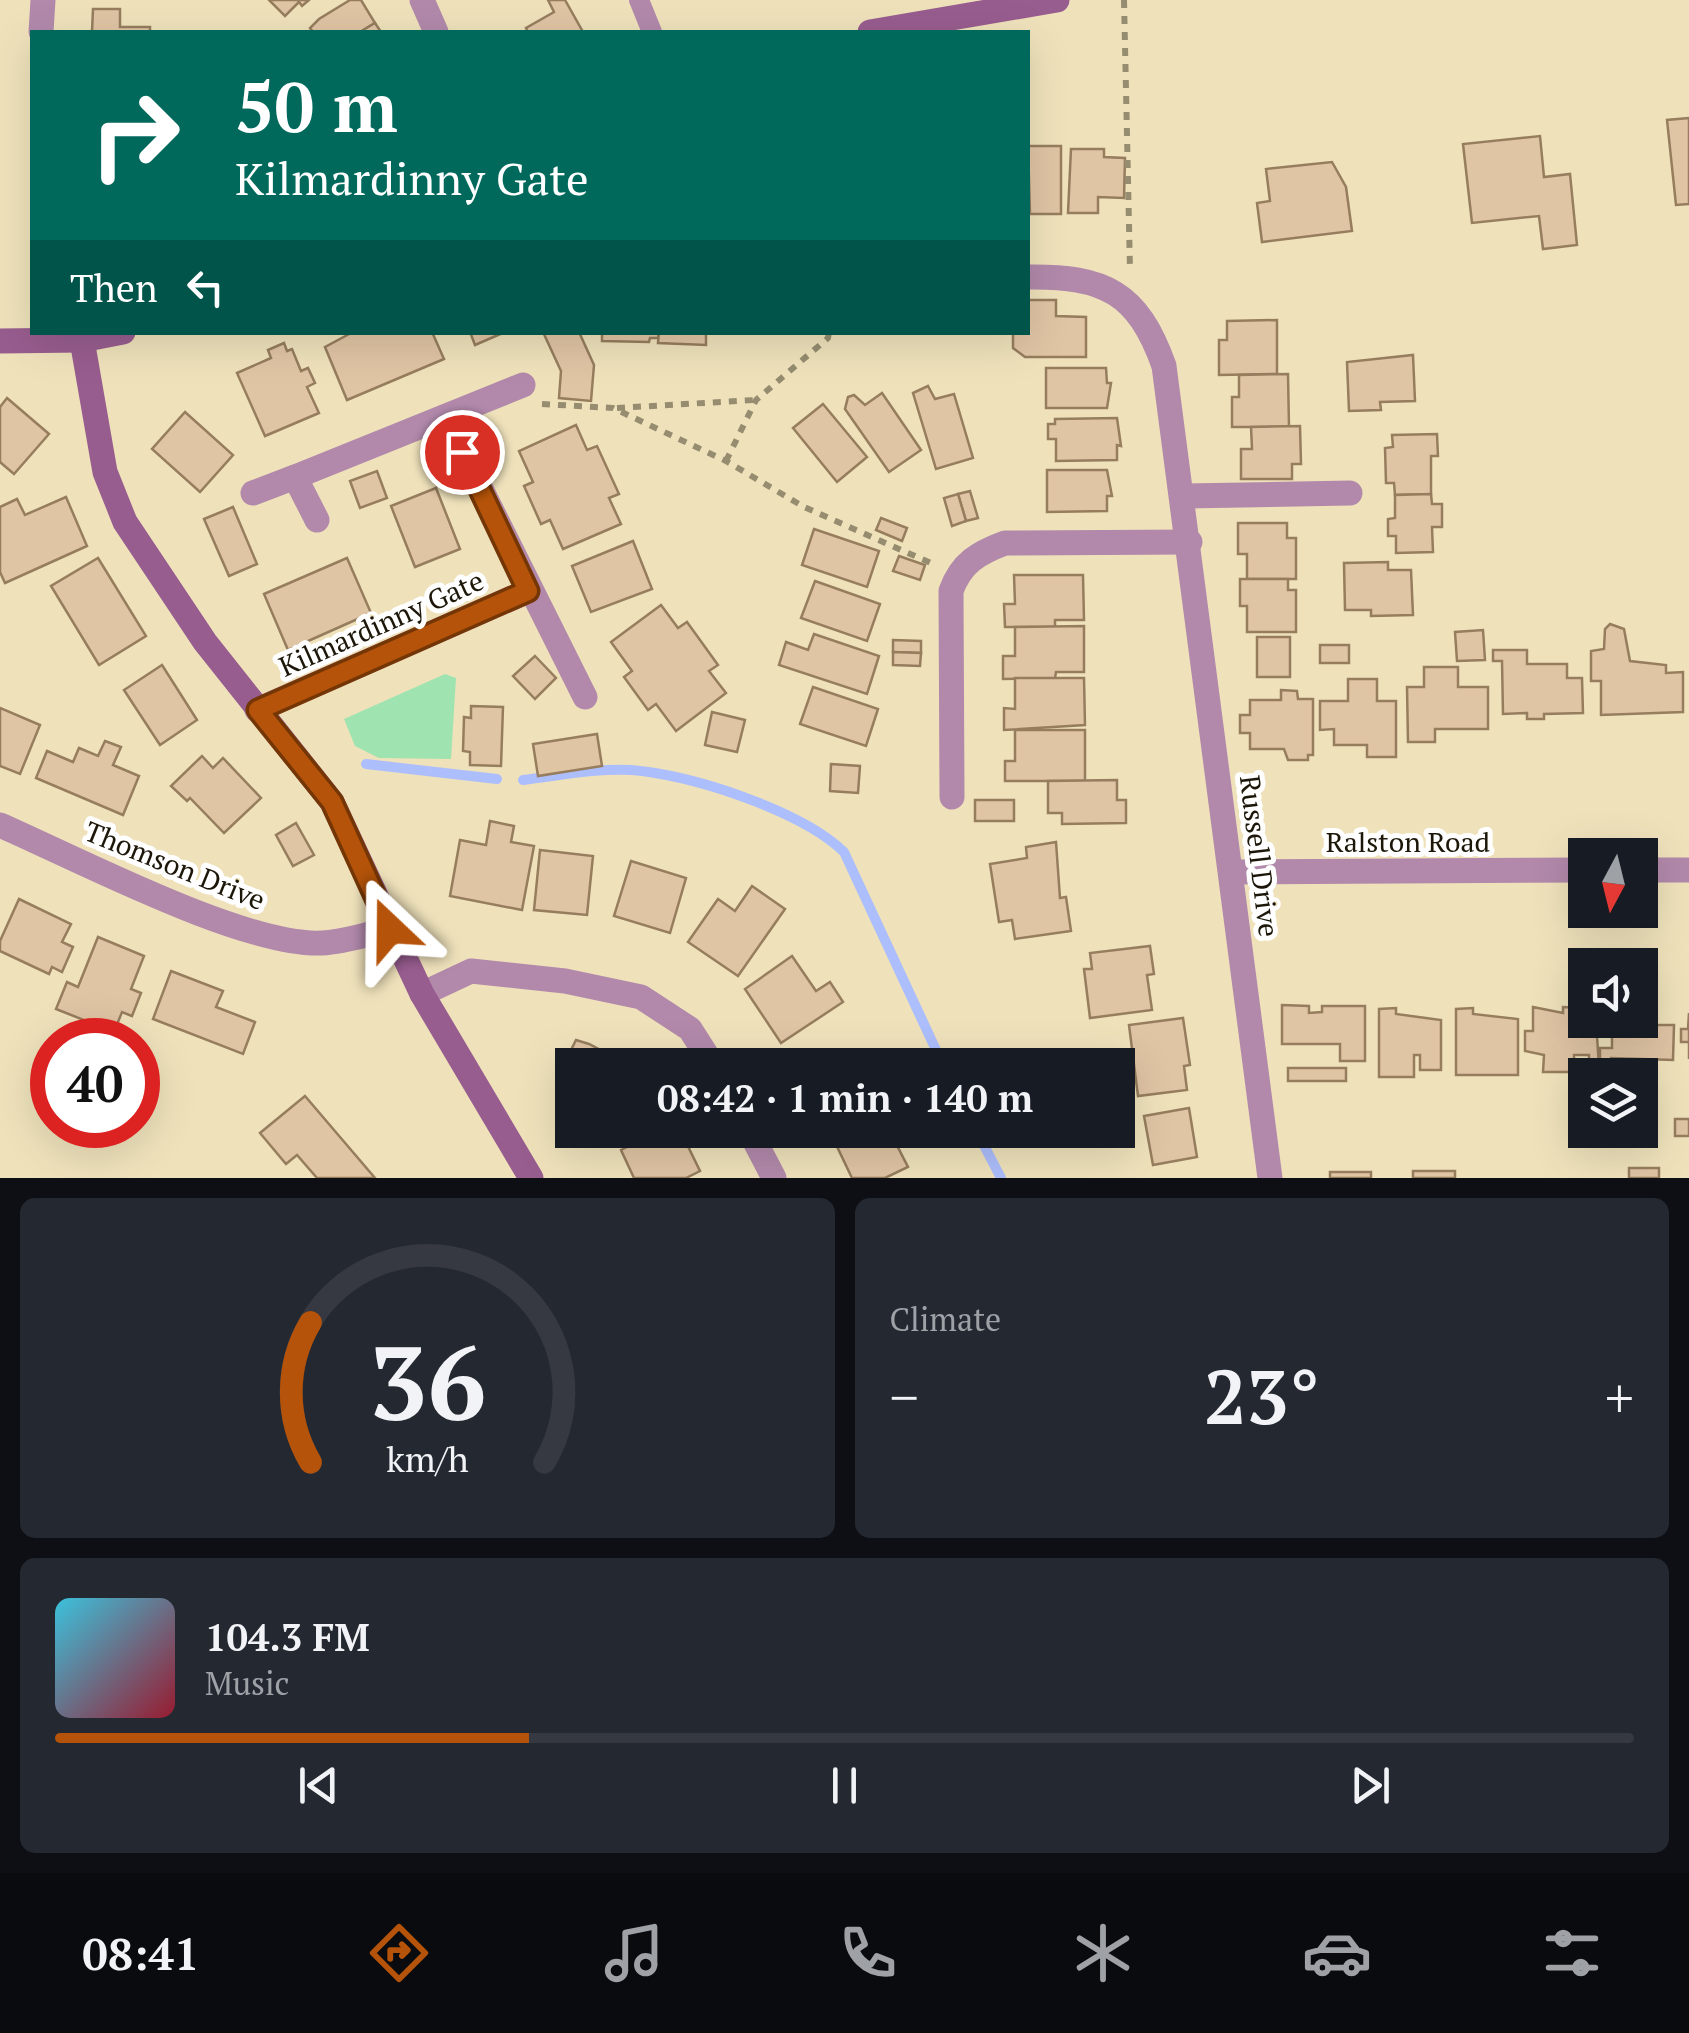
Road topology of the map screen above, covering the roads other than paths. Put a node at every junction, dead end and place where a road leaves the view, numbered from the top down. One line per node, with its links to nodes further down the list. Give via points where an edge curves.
1 (43, 0): 5 (street)
2 (422, 0): 6 (street)
3 (639, 0): 7 (lane)
4 (1058, 0): 8 (street)
5 (41, 30)
6 (435, 30)
7 (651, 30)
8 (882, 30)
9 (1030, 277): 19 (street, Russell Drive, via 1099,285 1131,301 1152,329)
10 (108, 335): 12 (street)
11 (32, 337): 12 (street); 13 (street)
12 (82, 340): 24 (street, via 105,472 125,522)
13 (0, 341)
14 (523, 385): 15 (street)
15 (445, 417): 16 (street); 22 (street, Kilmardinny Gate)
16 (296, 477): 17 (street); 20 (street)
17 (252, 493)
18 (1350, 493): 19 (street)
19 (1185, 496): 21 (street, Russell Drive)
20 (317, 520)
21 (1190, 542): 25 (street, via 1005,544 980,552 958,571 951,591); 30 (street, Russell Drive)
22 (528, 591): 23 (street, Kilmardinny Gate); 24 (street, Kilmardinny Gate)
23 (586, 697)
24 (258, 710): 31 (street, via 332,802)
25 (952, 797)
26 (0, 824): 31 (street, Thomson Drive, via 261,933 321,944)
27 (1568, 870): 30 (street, Ralston Road)
28 (1658, 870): 29 (street)
29 (1689, 870)
30 (1232, 872): 37 (street, Russell Drive)
31 (390, 929): 32 (street)
32 (422, 994): 33 (street, via 471,971 566,981 641,997 690,1029); 35 (street)
33 (702, 1048)
34 (758, 1148): 36 (street)
35 (531, 1178)
36 (774, 1178)
37 (1270, 1178)

